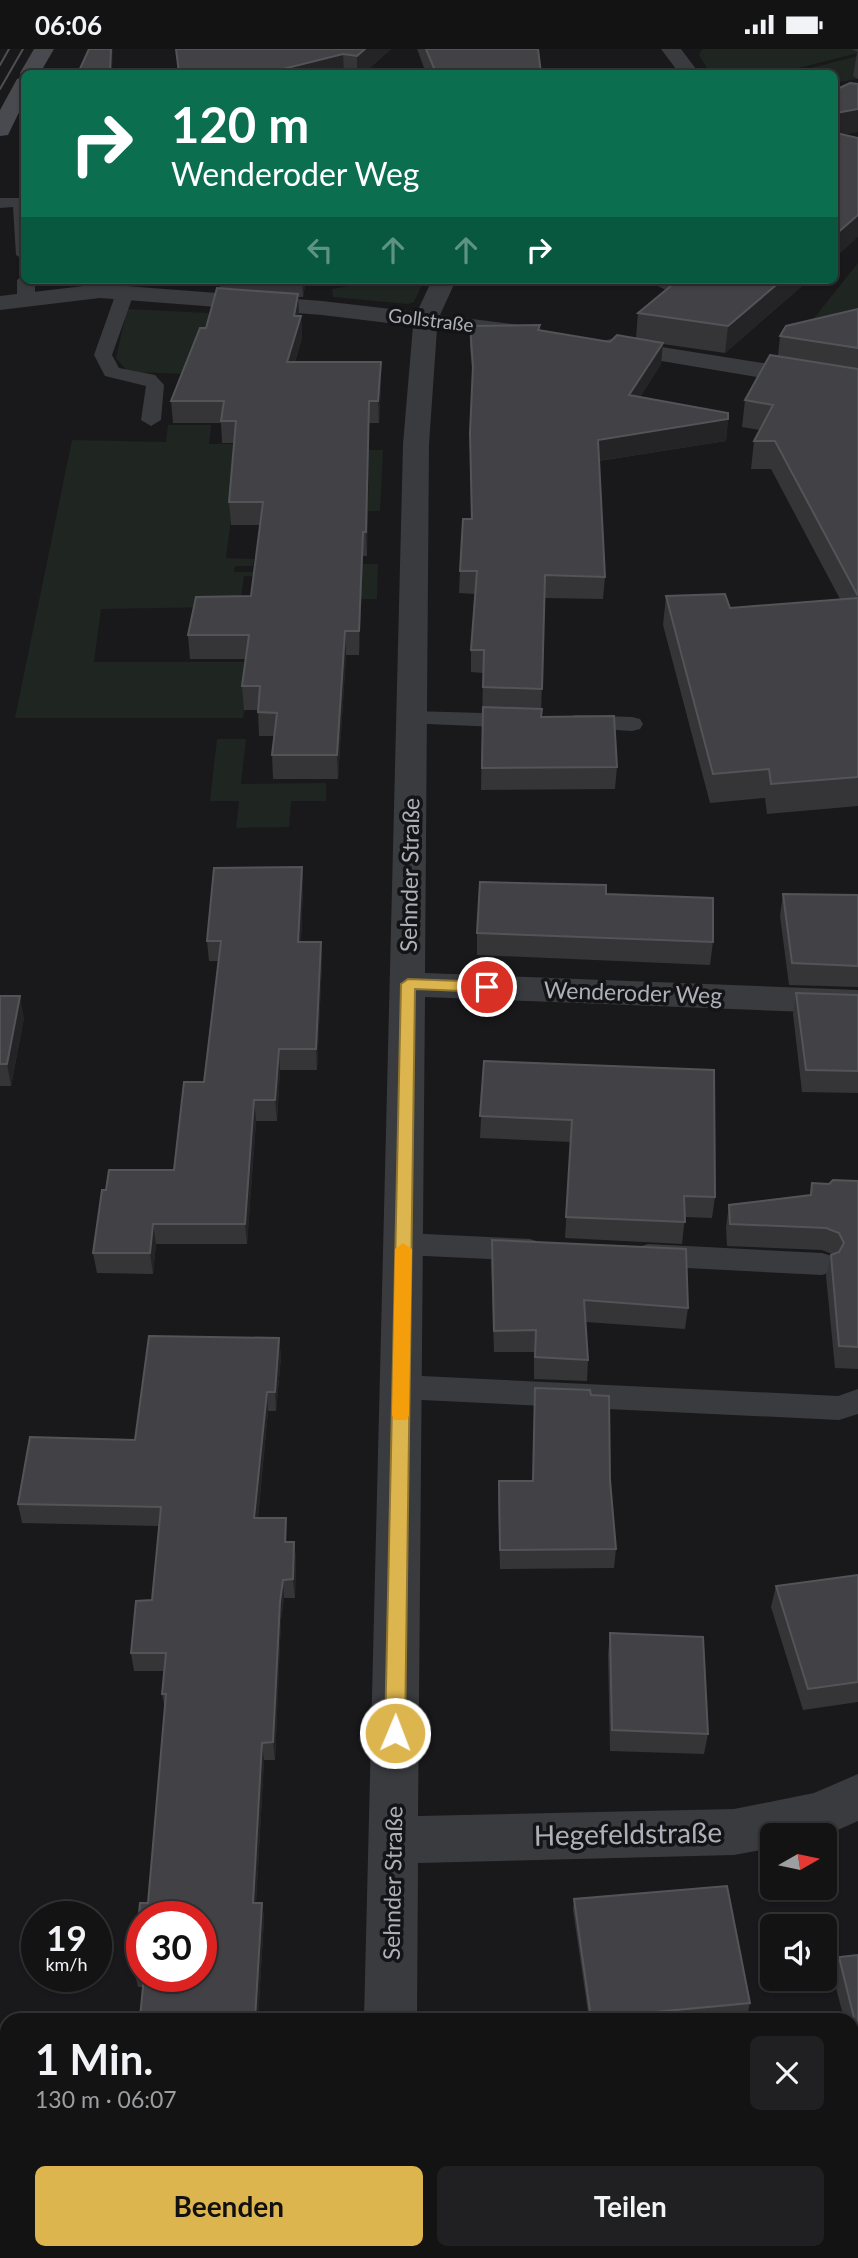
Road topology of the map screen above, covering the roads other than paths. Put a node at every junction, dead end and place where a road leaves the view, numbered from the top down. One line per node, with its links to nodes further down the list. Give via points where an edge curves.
1 (44, 49): 3 (main road)
2 (671, 49): 4 (street)
3 (32, 70)
4 (687, 70)
5 (21, 89): 6 (main road)
6 (0, 130)
7 (21, 202): 8 (lane)
8 (0, 203)
9 (442, 284): 13 (street)
10 (26, 289): 11 (street, Gollstraße); 12 (street, Gollstraße)
11 (125, 293): 13 (street, Gollstraße); 17 (lane, via 103,355 112,372 148,379 155,385)
12 (0, 303)
13 (426, 319): 14 (street, Gollstraße); 18 (street, Sehnder Straße, via 416,444)
14 (552, 337)
15 (590, 343): 16 (street)
16 (858, 386)
17 (151, 420)
18 (412, 718): 19 (lane); 20 (street, Sehnder Straße)
19 (632, 724)
20 (408, 984): 21 (street, Wenderoder Weg); 22 (street, Sehnder Straße)
21 (858, 1002)
22 (404, 1244): 23 (lane); 26 (street, Sehnder Straße)
23 (557, 1251)
24 (626, 1254): 25 (lane)
25 (822, 1264)
26 (401, 1387): 27 (lane, via 839,1408); 29 (street, Sehnder Straße)
27 (858, 1401)
28 (858, 1797): 29 (street, Hegefeldstraße, via 819,1815 734,1832)
29 (393, 1840): 30 (street, Sehnder Straße)
30 (390, 2013)

